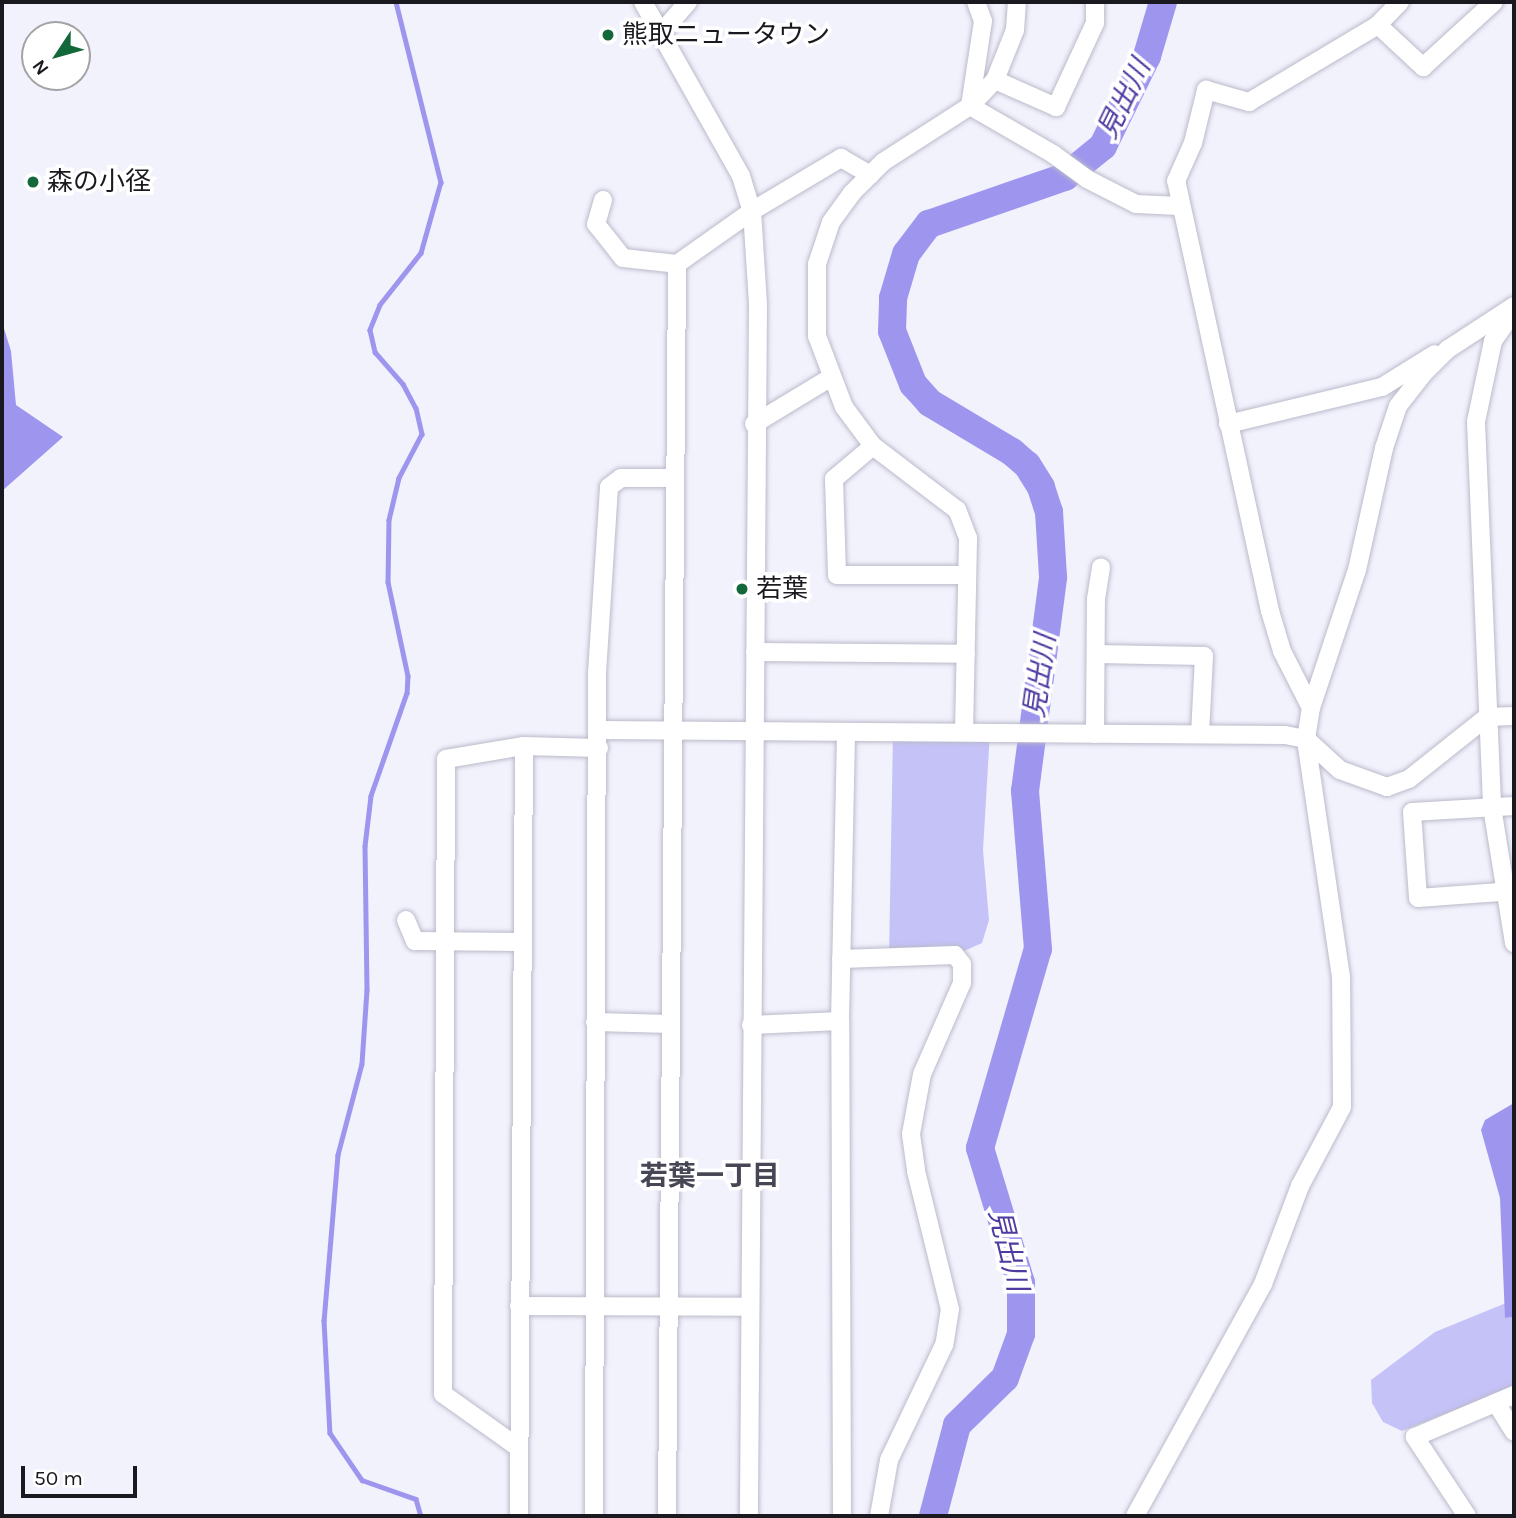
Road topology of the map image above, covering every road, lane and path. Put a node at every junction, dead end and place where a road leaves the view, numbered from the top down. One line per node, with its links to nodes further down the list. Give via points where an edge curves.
1 (643, 2): 9 (street)
2 (688, 2): 9 (street)
3 (976, 2): 11 (street, via 984,20)
4 (1017, 2): 10 (street, via 1015,30)
5 (1095, 2): 10 (street, via 1095,23 1056,107)
6 (1400, 2): 8 (street)
7 (1494, 2): 8 (street, via 1423,67)
8 (1378, 25): 14 (street, via 1249,102 1206,90 1193,144 1176,181)
9 (661, 33): 15 (street, via 741,176)
10 (995, 80): 11 (street)
11 (970, 106): 12 (street); 14 (street, via 1136,204)
12 (870, 175): 15 (street, via 841,158); 19 (street, via 831,222 817,264 817,336)
13 (603, 200): 16 (street, via 596,224 623,258)
14 (1179, 206): 21 (street)
15 (752, 211): 16 (street); 20 (street, via 758,303)
16 (677, 264): 23 (street)
17 (1514, 309): 18 (street); 31 (street, via 1493,341 1476,422)
18 (1448, 349): 21 (street, via 1428,356 1382,387); 29 (street, via 1398,406 1357,570)
19 (830, 378): 20 (street); 22 (street, via 844,407)
20 (754, 424): 26 (street)
21 (1228, 424): 29 (street, via 1270,611 1282,651)
22 (873, 446): 25 (street, via 957,510 968,538); 25 (street, via 834,479 837,575)
23 (675, 478): 32 (street, via 621,478 609,486 597,673); 33 (street)
24 (1101, 567): 28 (street)
25 (967, 575): 27 (street)
26 (755, 652): 27 (street); 34 (street)
27 (966, 654): 35 (street)
28 (1096, 654): 37 (street); 38 (street, via 1204,656)
29 (1311, 708): 39 (street)
30 (1514, 716): 31 (street)
31 (1487, 717): 39 (street, via 1409,779 1387,787 1340,770); 43 (street)
32 (599, 730): 33 (street); 41 (street)
33 (672, 732): 34 (street); 52 (street)
34 (755, 732): 36 (street); 53 (street)
35 (964, 732): 36 (street); 37 (street)
36 (846, 733): 49 (street)
37 (1096, 734): 38 (street)
38 (1200, 734): 39 (street)
39 (1306, 738): 68 (street, via 1341,977 1342,1107 1300,1186 1262,1283)
40 (524, 746): 41 (street); 46 (street); 48 (street, via 446,759)
41 (599, 748): 51 (street)
42 (1514, 806): 43 (street)
43 (1492, 807): 44 (street); 44 (street, via 1412,812 1418,898)
44 (1510, 891): 47 (street)
45 (406, 919): 48 (street, via 415,942)
46 (522, 942): 48 (street); 54 (street)
47 (1514, 943)
48 (442, 944): 61 (street, via 443,1394)
49 (841, 959): 50 (street); 67 (street, via 955,955 962,964 962,983 922,1074 911,1134 950,1309 944,1345 889,1460)
50 (840, 1021): 53 (street); 66 (street)
51 (594, 1022): 52 (street); 56 (street)
52 (671, 1024): 57 (street)
53 (751, 1024): 55 (street)
54 (519, 1306): 56 (street); 61 (street)
55 (750, 1307): 57 (street); 65 (street)
56 (595, 1308): 57 (street); 63 (street)
57 (669, 1309): 64 (street)
58 (1514, 1395): 59 (street)
59 (1496, 1403): 60 (street); 69 (street, via 1415,1437)
60 (1514, 1432)
61 (519, 1448): 62 (street)
62 (519, 1516)
63 (594, 1516)
64 (667, 1516)
65 (749, 1516)
66 (842, 1516)
67 (879, 1516)
68 (1135, 1516)
69 (1467, 1516)

